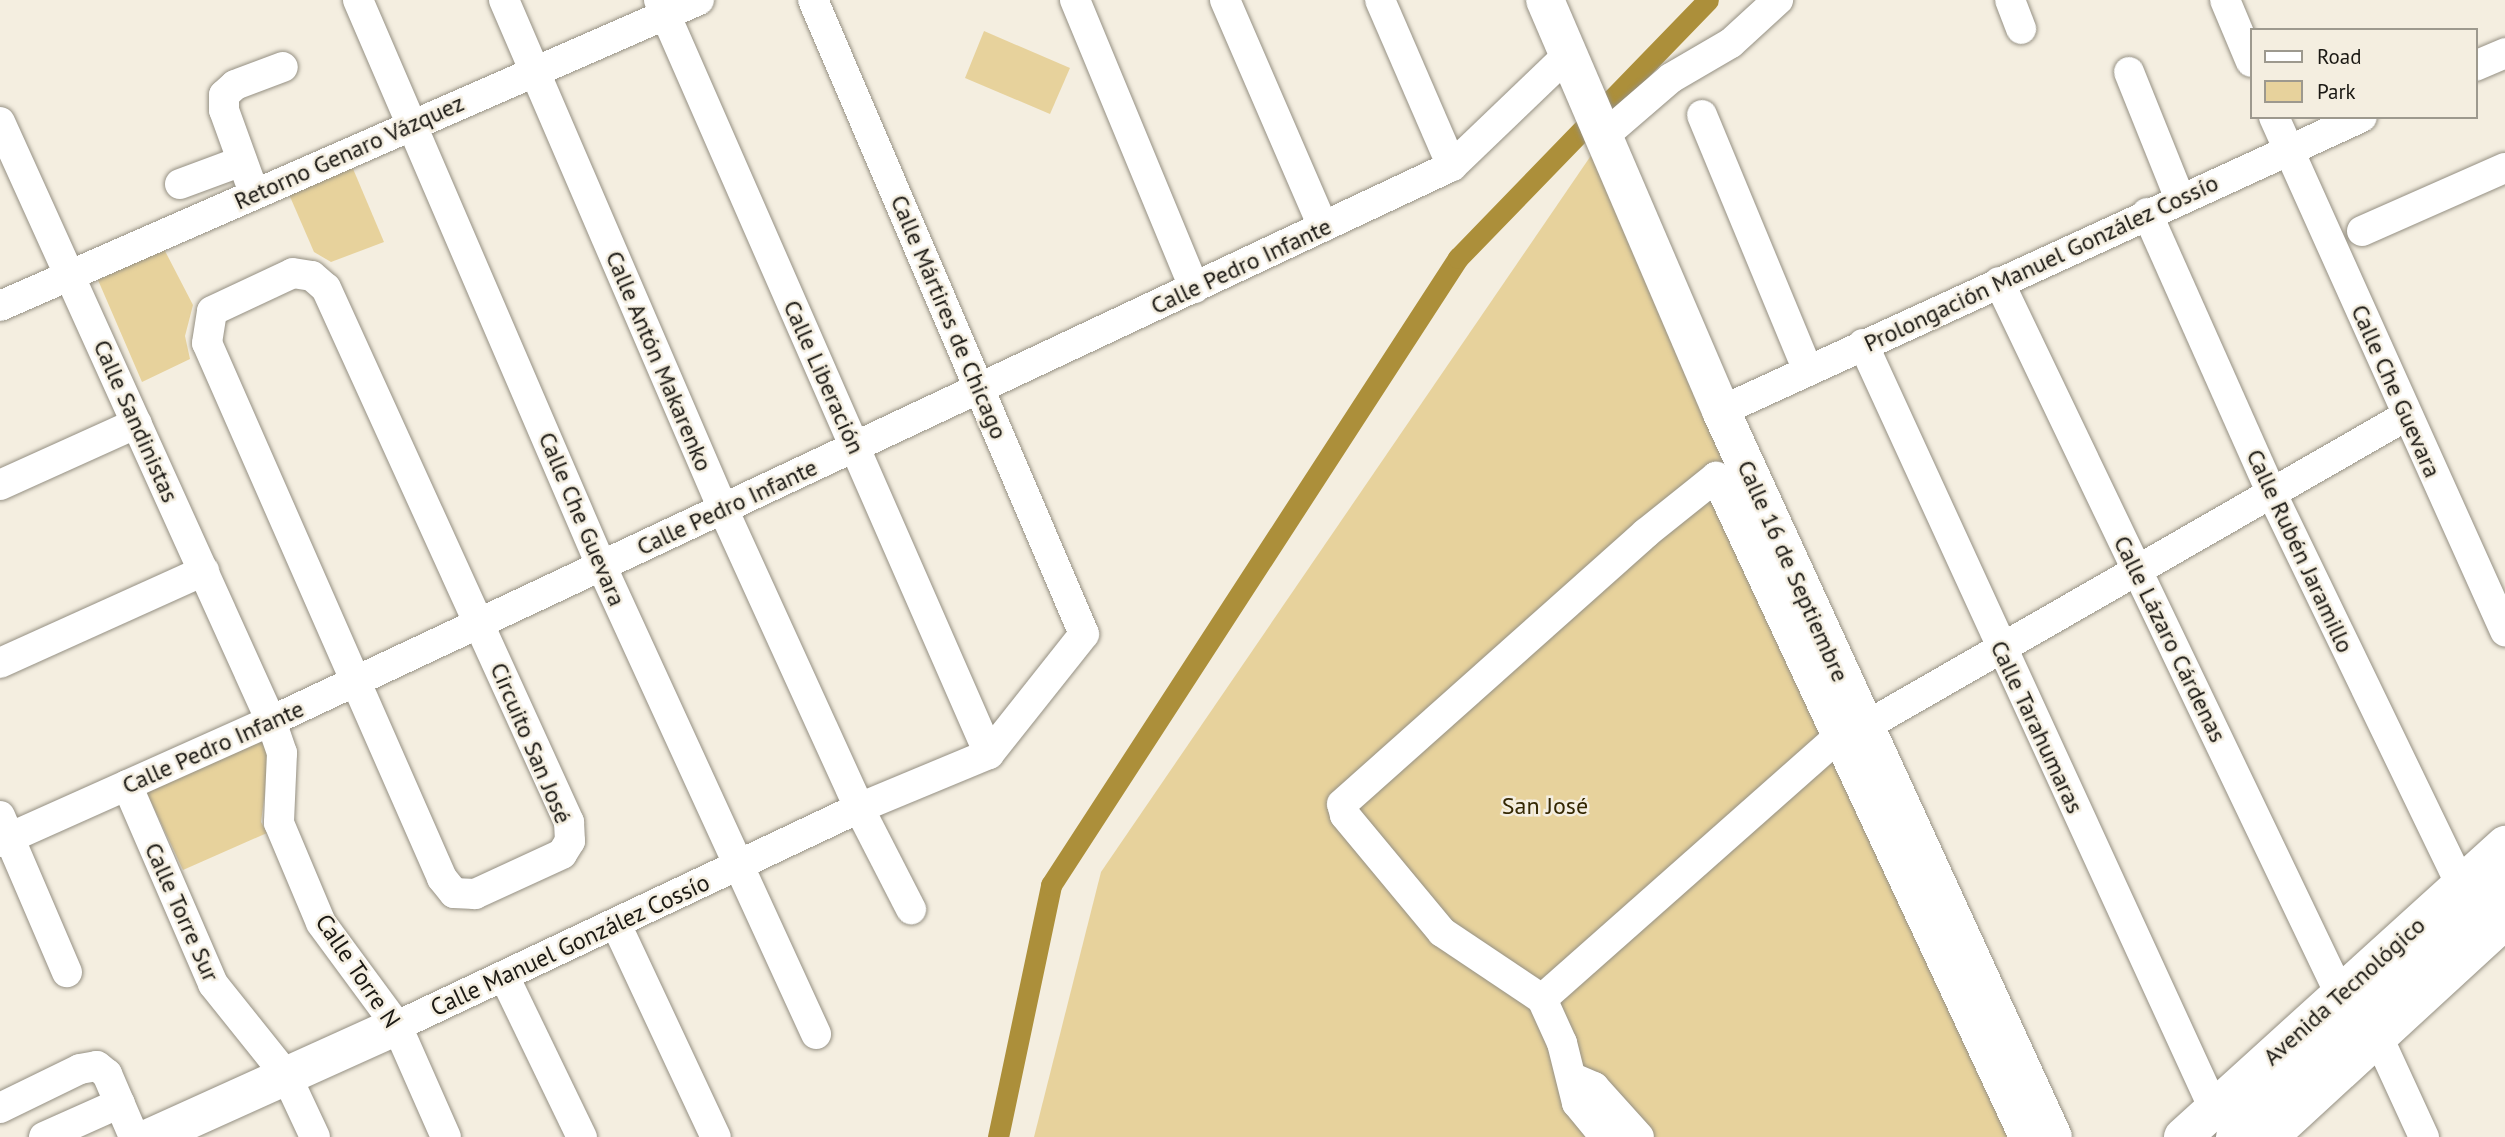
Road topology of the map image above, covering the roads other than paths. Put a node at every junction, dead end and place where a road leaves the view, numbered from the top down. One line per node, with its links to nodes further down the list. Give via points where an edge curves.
1 (358, 0): 24 (street, Calle Che Guevara)
2 (504, 0): 19 (street, Calle Antón Makarenko)
3 (699, 0): 12 (street, Retorno Genaro Vázquez)
4 (813, 0): 43 (street, Calle Mártires de Chicago)
5 (1074, 0): 39 (street)
6 (1225, 0): 35 (street)
7 (1380, 0): 29 (street)
8 (1545, 0): 16 (main road, Calle 16 de Septiembre)
9 (1778, 0): 26 (street, via 1731,43)
10 (2010, 0): 13 (street)
11 (2225, 0): 15 (street)
12 (662, 7): 19 (street, Retorno Genaro Vázquez); 47 (street, Calle Liberación)
13 (2021, 29)
14 (2505, 53): 17 (street)
15 (2250, 60)
16 (1576, 64): 26 (main road, Calle 16 de Septiembre); 29 (street, Calle Pedro Infante)
17 (2477, 65)
18 (283, 67): 28 (street, via 235,85 224,95 224,110)
19 (534, 72): 24 (street, Retorno Genaro Vázquez); 50 (street, Calle Antón Makarenko)
20 (2129, 72): 33 (street)
21 (1702, 115): 42 (street)
22 (2275, 119): 27 (street, Calle Che Guevara)
23 (2358, 119): 27 (street, Prolongación Manuel González Cossío)
24 (414, 124): 32 (street, Retorno Genaro Vázquez); 51 (street, Calle Che Guevara)
25 (1, 126): 37 (street, Calle Sandinistas)
26 (1602, 127): 44 (main road, Calle 16 de Septiembre)
27 (2288, 150): 33 (street, Prolongación Manuel González Cossío); 45 (street, Calle Che Guevara)
28 (242, 161): 31 (street); 32 (street)
29 (1452, 166): 35 (street, Calle Pedro Infante)
30 (2505, 168): 36 (street)
31 (180, 184)
32 (254, 193): 37 (street, Retorno Genaro Vázquez)
33 (2180, 199): 34 (street, Prolongación Manuel González Cossío)
34 (2147, 213): 38 (street, Prolongación Manuel González Cossío); 49 (street, Calle Rubén Jaramillo)
35 (1323, 227): 39 (street, Calle Pedro Infante)
36 (2362, 231)
37 (70, 273): 40 (street, Retorno Genaro Vázquez); 46 (street, Calle Sandinistas)
38 (1999, 282): 41 (street, Prolongación Manuel González Cossío); 53 (street, Calle Lázaro Cárdenas)
39 (1194, 288): 43 (street, Calle Pedro Infante)
40 (0, 306)
41 (1863, 344): 42 (street, Prolongación Manuel González Cossío); 57 (street, Calle Tarahumaras)
42 (1807, 369): 44 (street, Prolongación Manuel González Cossío)
43 (980, 390): 47 (street, Calle Pedro Infante); 62 (street, Calle Mártires de Chicago, via 1084,634)
44 (1721, 411): 61 (main road, Calle 16 de Septiembre)
45 (2406, 416): 49 (street); 54 (street, Calle Che Guevara)
46 (137, 423): 48 (street); 52 (street, Calle Sandinistas)
47 (855, 448): 50 (street, Calle Pedro Infante); 62 (street, Calle Liberación)
48 (0, 485)
49 (2271, 492): 53 (street); 69 (street, Calle Rubén Jaramillo)
50 (723, 509): 51 (street, Calle Pedro Infante); 64 (street, Calle Antón Makarenko)
51 (601, 565): 55 (street, Calle Pedro Infante); 67 (street, Calle Che Guevara)
52 (204, 571): 58 (street); 60 (street, Calle Sandinistas)
53 (2138, 571): 57 (street); 75 (street, Calle Lázaro Cárdenas)
54 (2494, 577): 56 (street, Calle Che Guevara)
55 (480, 623): 59 (street, Calle Pedro Infante); 59 (street, Circuito San José, via 569,822 570,841 558,856 475,894 449,889); 59 (street, Circuito San José, via 326,288 312,276 293,273 212,311 206,343)
56 (2505, 631)
57 (2002, 650): 61 (street); 84 (street, Calle Tarahumaras)
58 (0, 663)
59 (356, 681): 60 (street, Calle Pedro Infante)
60 (271, 721): 63 (street, Calle Pedro Infante); 77 (street, Calle Torre N, via 282,753 279,823 330,938)
61 (1852, 732): 76 (street); 76 (street, via 1722,482 1714,477 1342,804 1345,815 1442,932); 94 (street); 95 (main road, Calle 16 de Septiembre)
62 (989, 754): 64 (street, Calle Manuel González Cossío)
63 (127, 785): 65 (street, Calle Pedro Infante); 80 (street, Calle Torre Sur, via 213,984)
64 (859, 808): 67 (street, Calle Manuel González Cossío); 70 (street, Calle Antón Makarenko)
65 (3, 832): 73 (street)
66 (2505, 845): 69 (main road, Avenida Tecnológico)
67 (738, 866): 71 (street, Calle Manuel González Cossío); 78 (street, Calle Che Guevara)
68 (2505, 882): 84 (street)
69 (2461, 885): 75 (main road, Avenida Tecnológico)
70 (911, 909)
71 (616, 924): 74 (street, Calle Manuel González Cossío); 91 (street)
72 (2503, 928): 79 (main road)
73 (67, 972)
74 (504, 976): 77 (street, Calle Manuel González Cossío); 90 (street)
75 (2341, 996): 84 (main road, Avenida Tecnológico)
76 (1542, 999): 81 (street)
77 (397, 1026): 80 (main road, Calle Manuel González Cossío); 89 (street, Calle Torre N)
78 (816, 1034)
79 (2378, 1037): 97 (main road); 98 (street)
80 (286, 1076): 87 (main road, Calle Manuel González Cossío); 88 (street, Calle Torre Sur)
81 (1573, 1078): 92 (street, via 1577,1102); 93 (street, via 1594,1087)
82 (120, 1102): 83 (street, via 103,1069 90,1066); 85 (street); 86 (street)
83 (0, 1108)
84 (2222, 1123): 96 (main road, Avenida Tecnológico)
85 (44, 1137)
86 (134, 1137)
87 (151, 1137)
88 (315, 1137)
89 (446, 1137)
90 (582, 1137)
91 (716, 1137)
92 (1605, 1137)
93 (1639, 1137)
94 (2024, 1137)
95 (2053, 1137)
96 (2183, 1137)
97 (2269, 1137)
98 (2424, 1137)

